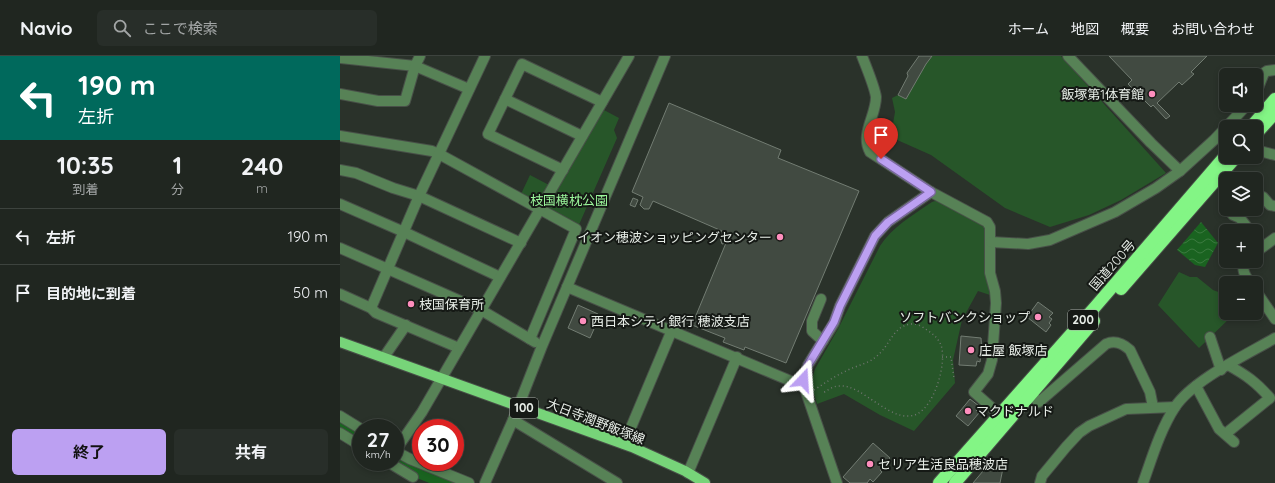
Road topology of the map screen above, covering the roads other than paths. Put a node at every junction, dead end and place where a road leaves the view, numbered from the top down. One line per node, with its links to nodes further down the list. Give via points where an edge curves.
1 (420, 56): 8 (street)
2 (485, 56): 11 (street)
3 (629, 56): 15 (street)
4 (665, 56): 46 (street)
5 (862, 56): 30 (street, via 876,96 866,145 870,152)
6 (1068, 56): 29 (street)
7 (341, 59): 8 (street)
8 (415, 66): 11 (street); 12 (street, via 405,101 378,101)
9 (1275, 70): 10 (street, via 1266,71)
10 (1263, 76)
11 (469, 89): 23 (street)
12 (340, 94)
13 (505, 99): 15 (street, via 522,64); 21 (street); 28 (street, via 488,134)
14 (1275, 99): 18 (highway)
15 (602, 102): 21 (street)
16 (1240, 112): 29 (street)
17 (1275, 113): 19 (highway)
18 (1257, 120)
19 (1263, 126)
20 (340, 136): 23 (street)
21 (582, 136): 28 (street)
22 (1263, 152): 24 (street)
23 (439, 154): 31 (street); 35 (street)
24 (1275, 155)
25 (1219, 163): 73 (highway, 国道200号 / 200)
26 (1230, 164): 68 (highway, 国道200号 / 200)
27 (340, 170): 31 (street, via 356,173)
28 (562, 170): 35 (street)
29 (1180, 171): 40 (street, via 1115,212 1050,240 1028,244)
30 (931, 192): 40 (street, via 987,222); 58 (street, via 888,222 875,236)
31 (419, 196): 38 (street); 41 (street)
32 (1263, 197): 34 (street, via 1270,205)
33 (340, 204): 38 (street)
34 (1275, 206)
35 (540, 209): 41 (street); 57 (street, via 576,229)
36 (1235, 216): 37 (street)
37 (1245, 224)
38 (404, 232): 44 (street); 45 (street)
39 (1275, 238): 42 (street)
40 (991, 242): 73 (street, via 990,273 996,303 992,360 988,374 974,392)
41 (521, 243): 45 (street)
42 (1263, 244)
43 (340, 248): 44 (street)
44 (388, 269): 50 (street); 51 (street)
45 (500, 277): 51 (street)
46 (567, 287): 54 (street); 60 (street)
47 (340, 294): 50 (street)
48 (821, 299): 58 (street, via 811,326 812,331)
49 (1263, 300): 52 (street)
50 (371, 308): 53 (street)
51 (481, 310): 57 (street); 61 (street)
52 (1273, 312)
53 (406, 325): 61 (street); 62 (street)
54 (672, 330): 63 (street); 82 (street)
55 (1210, 337): 64 (street)
56 (1275, 338): 64 (street)
57 (530, 339): 60 (street)
58 (823, 341): 67 (street, via 808,365 803,380)
59 (340, 342): 62 (main road, 大日寺潤野飯塚線 / 100)
60 (542, 346): 70 (street)
61 (459, 348): 65 (street)
62 (384, 358): 65 (main road, 大日寺潤野飯塚線 / 100)
63 (737, 358): 67 (street); 86 (street)
64 (1224, 368): 66 (street); 69 (street, via 1250,378)
65 (442, 378): 70 (main road, 大日寺潤野飯塚線 / 100); 79 (street)
66 (1196, 386): 72 (street); 81 (street, via 1219,429)
67 (809, 389): 91 (street)
68 (1030, 394): 71 (street, via 1039,402 1112,341 1130,350 1150,392); 93 (highway, 国道200号 / 200)
69 (1272, 398): 77 (street)
70 (518, 406): 75 (street); 82 (main road, 大日寺潤野飯塚線 / 100)
71 (1153, 407): 72 (street); 94 (street, via 1126,410 1089,426 1079,433 1042,476)
72 (1175, 407): 95 (street, via 1164,426)
73 (999, 414): 92 (highway, 国道200号 / 200)
74 (340, 416): 76 (street)
75 (513, 420): 88 (street); 89 (street)
76 (352, 423)
77 (1229, 431)
78 (340, 433): 80 (street)
79 (404, 438)
80 (352, 440)
81 (1234, 442)
82 (624, 444): 86 (main road, 大日寺潤野飯塚線 / 100)
83 (404, 460): 85 (street)
84 (404, 468): 85 (street)
85 (416, 473): 87 (street)
86 (688, 473): 90 (main road, 大日寺潤野飯塚線 / 100)
87 (469, 483)
88 (485, 483)
89 (617, 483)
90 (705, 483)
91 (837, 483)
92 (939, 483)
93 (955, 483)
94 (1040, 483)
95 (1143, 483)

